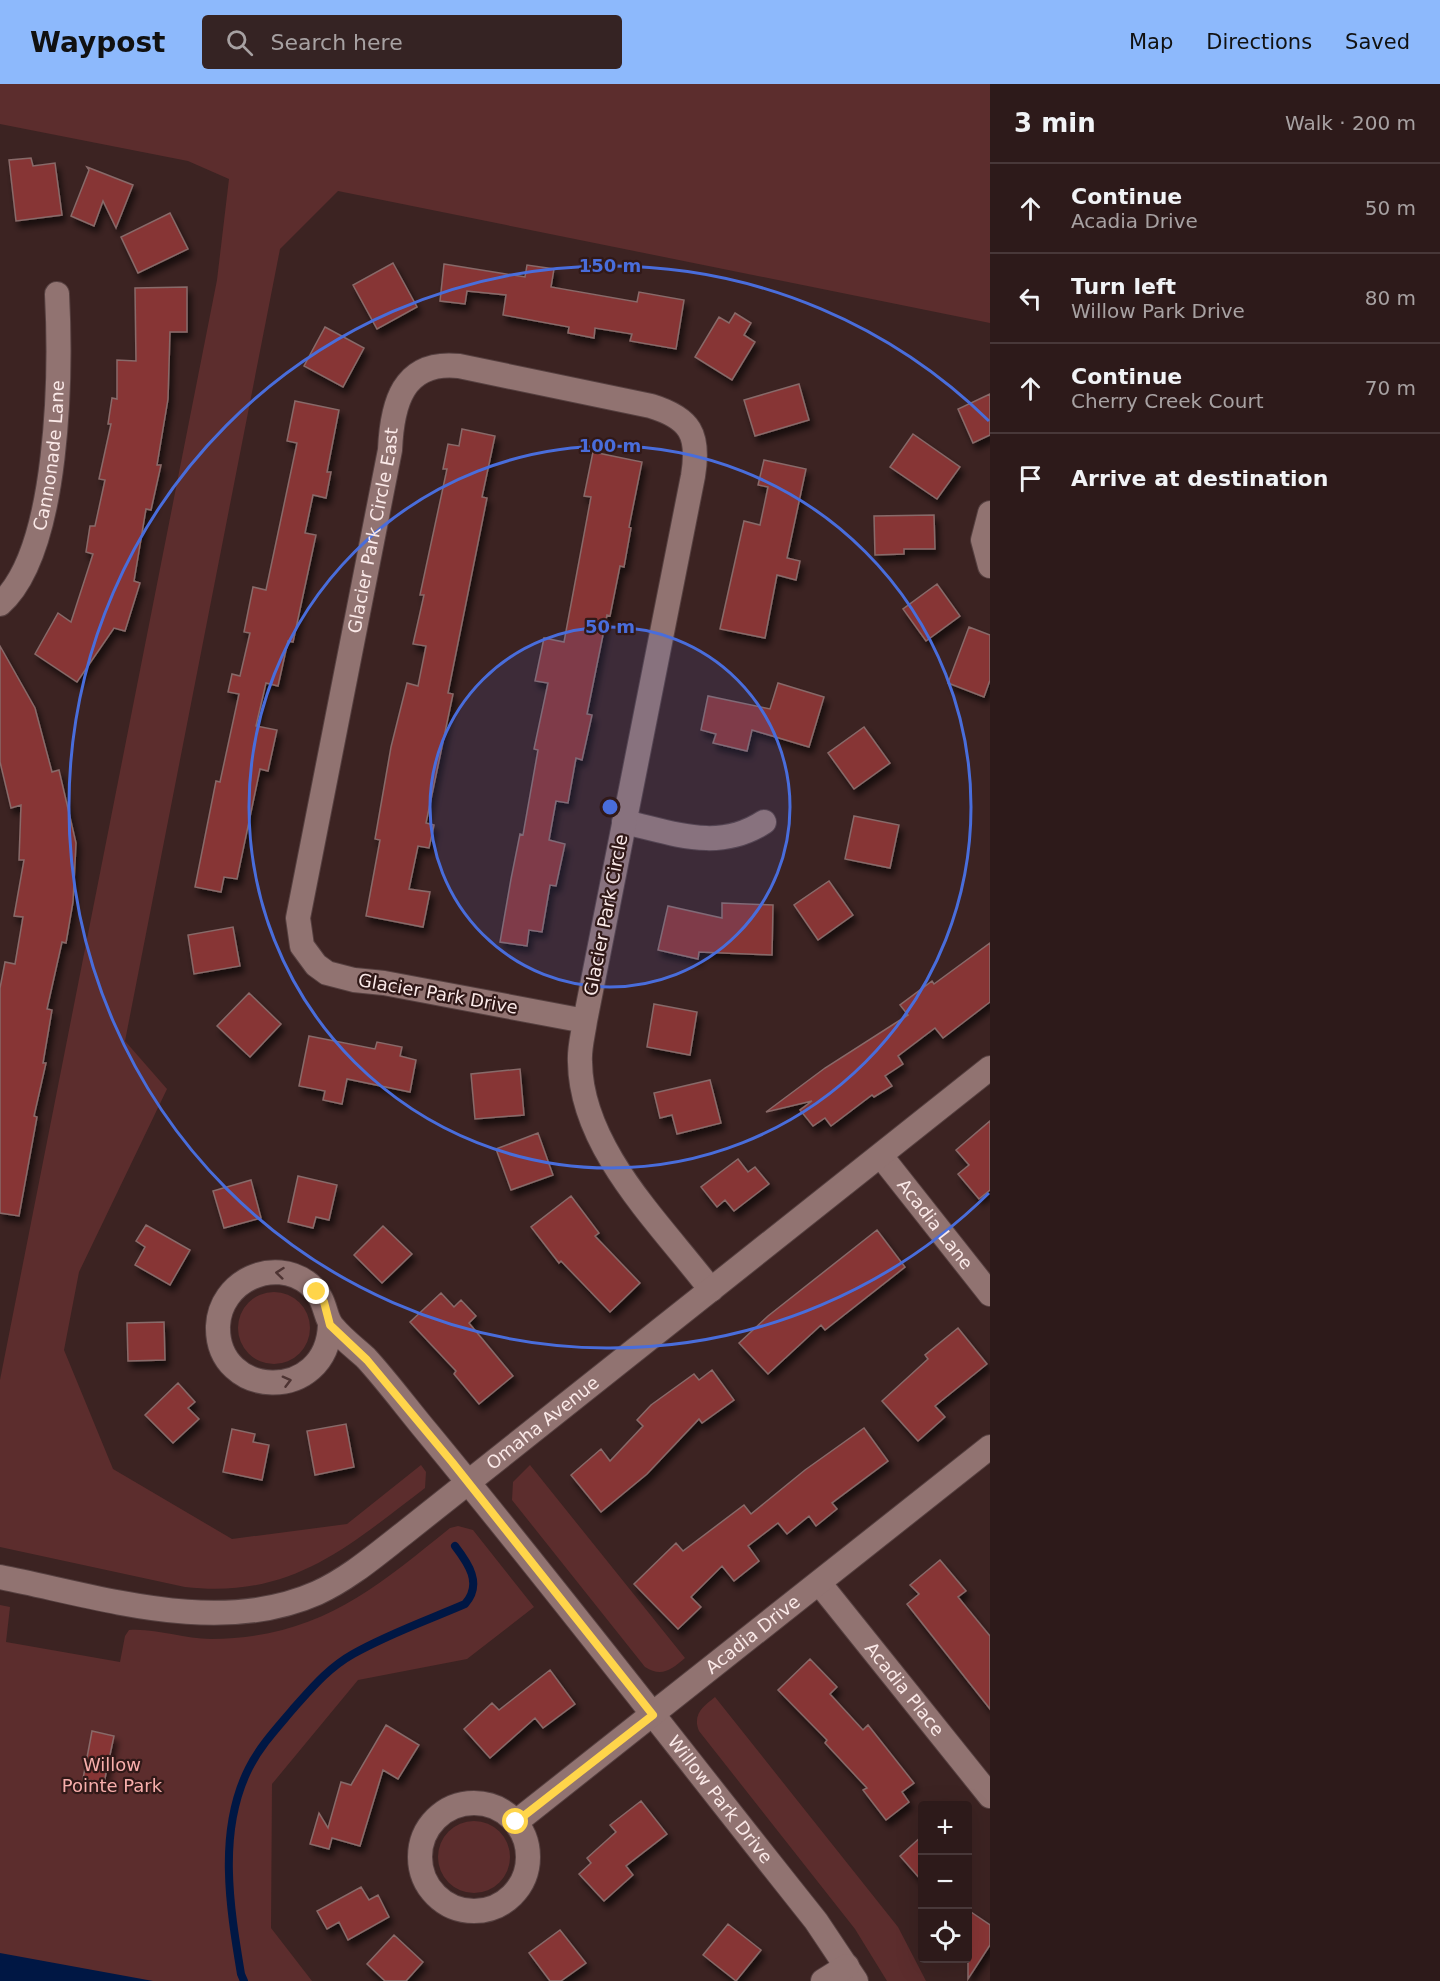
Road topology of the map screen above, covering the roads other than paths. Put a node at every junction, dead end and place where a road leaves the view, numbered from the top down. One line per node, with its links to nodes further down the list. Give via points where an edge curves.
1 (57, 294): 5 (street, Cannonade Lane, via 57,427 46,493 29,561)
2 (667, 412): 6 (street, Glacier Park Circle, via 680,417 689,428 696,462); 8 (street, Glacier Park Circle East, via 449,365 417,375 398,395 298,918)
3 (990, 513): 4 (street, via 983,540)
4 (990, 566)
5 (0, 604)
6 (624, 822): 7 (street, via 714,840 739,836); 9 (street, Glacier Park Circle)
7 (764, 822)
8 (302, 946): 9 (street, Glacier Park Drive, via 316,965 339,977 384,982)
9 (585, 1021): 12 (street, Glacier Park Circle, via 580,1063 594,1130 610,1160)
10 (990, 1068): 11 (street, Omaha Avenue)
11 (881, 1156): 12 (street, Omaha Avenue); 13 (street, Acadia Lane)
12 (711, 1290): 16 (street, Omaha Avenue)
13 (990, 1294)
14 (330, 1325): 14 (street, one-way to 14, via 324,1302 308,1283 287,1273 263,1273 232,1291 220,1312 219,1336 226,1356 240,1372 259,1381 280,1383 300,1377 317,1364 327,1346); 16 (street, Willow Park Drive, via 367,1360)
15 (990, 1447): 18 (street, Acadia Drive)
16 (468, 1482): 17 (street, Omaha Avenue, via 330,1586 293,1602 260,1610 185,1612); 19 (street, Willow Park Drive)
17 (0, 1578)
18 (820, 1584): 19 (street, Acadia Drive); 20 (street, Acadia Place)
19 (653, 1715): 21 (street, Acadia Drive); 22 (street, Willow Park Drive, via 816,1921)
20 (990, 1796)
21 (516, 1822): 21 (street, via 495,1807 469,1803 444,1812 427,1831 420,1857 426,1882 434,1893 453,1907 477,1911 489,1910 510,1898 524,1879 528,1861 527,1844)
22 (852, 1974): 23 (street)
23 (823, 1981)

